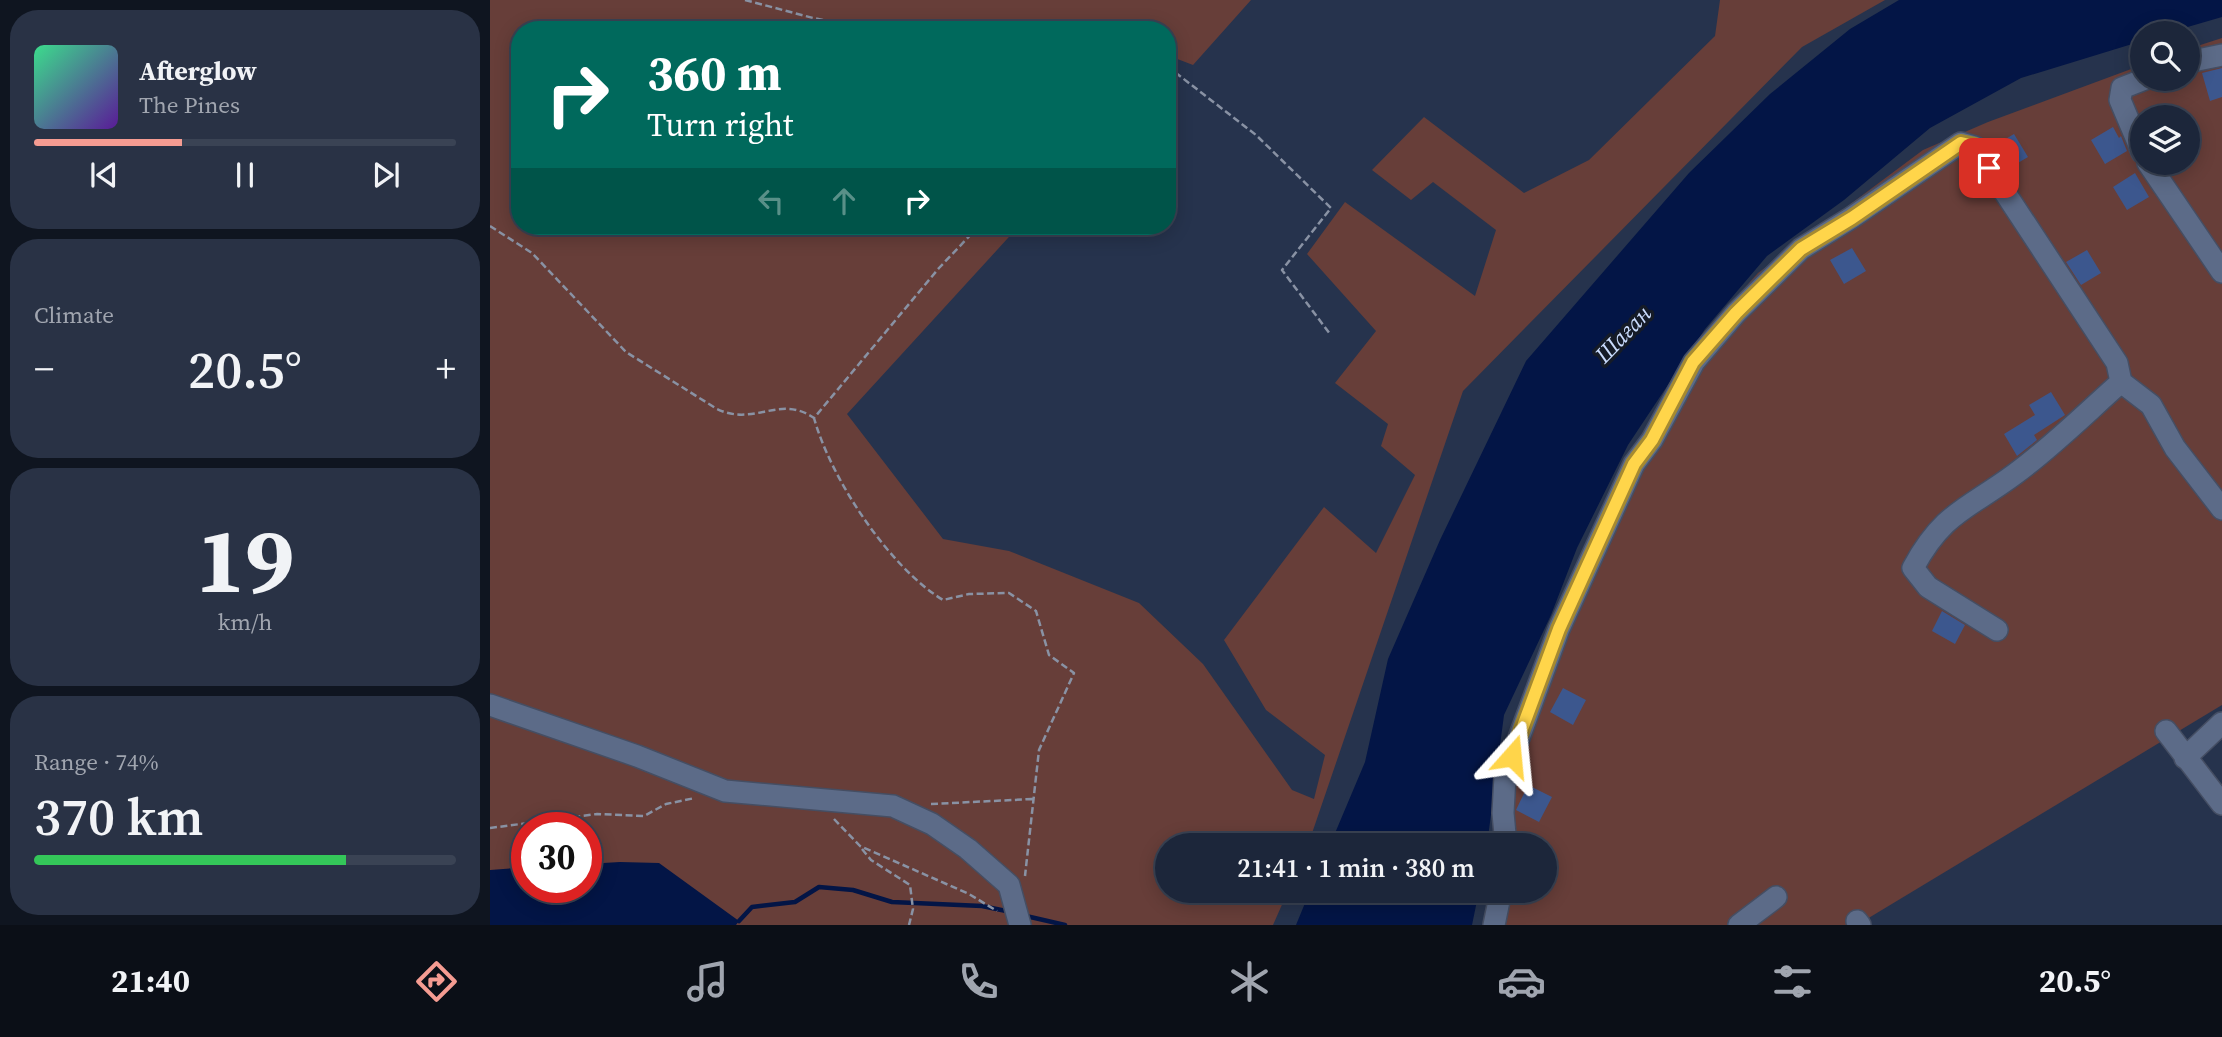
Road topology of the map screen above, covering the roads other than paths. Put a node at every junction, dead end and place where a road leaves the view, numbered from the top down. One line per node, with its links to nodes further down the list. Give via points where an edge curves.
1 (2222, 55): 2 (street)
2 (2200, 60)
3 (2130, 85): 4 (street, via 2122,88 2120,100)
4 (2130, 124)
5 (2156, 175): 6 (street)
6 (2222, 272)
7 (2121, 382): 8 (street, via 2151,405 2175,448); 9 (street, via 2014,475 1964,506 1930,537 1913,568 1928,587); 15 (street, via 2117,363 1975,146 1961,143 1801,249 1693,362 1652,440 1634,464 1559,629 1509,764)
8 (2222, 509)
9 (1997, 630)
10 (490, 705): 18 (street, via 725,791 893,806 932,824 1009,885)
11 (2222, 723): 13 (street)
12 (2166, 731): 13 (street)
13 (2185, 758): 14 (street)
14 (2222, 804)
15 (1505, 833)
16 (1776, 897): 20 (street)
17 (1499, 903): 19 (street)
18 (1020, 925)
19 (1494, 925)
20 (1739, 925)

